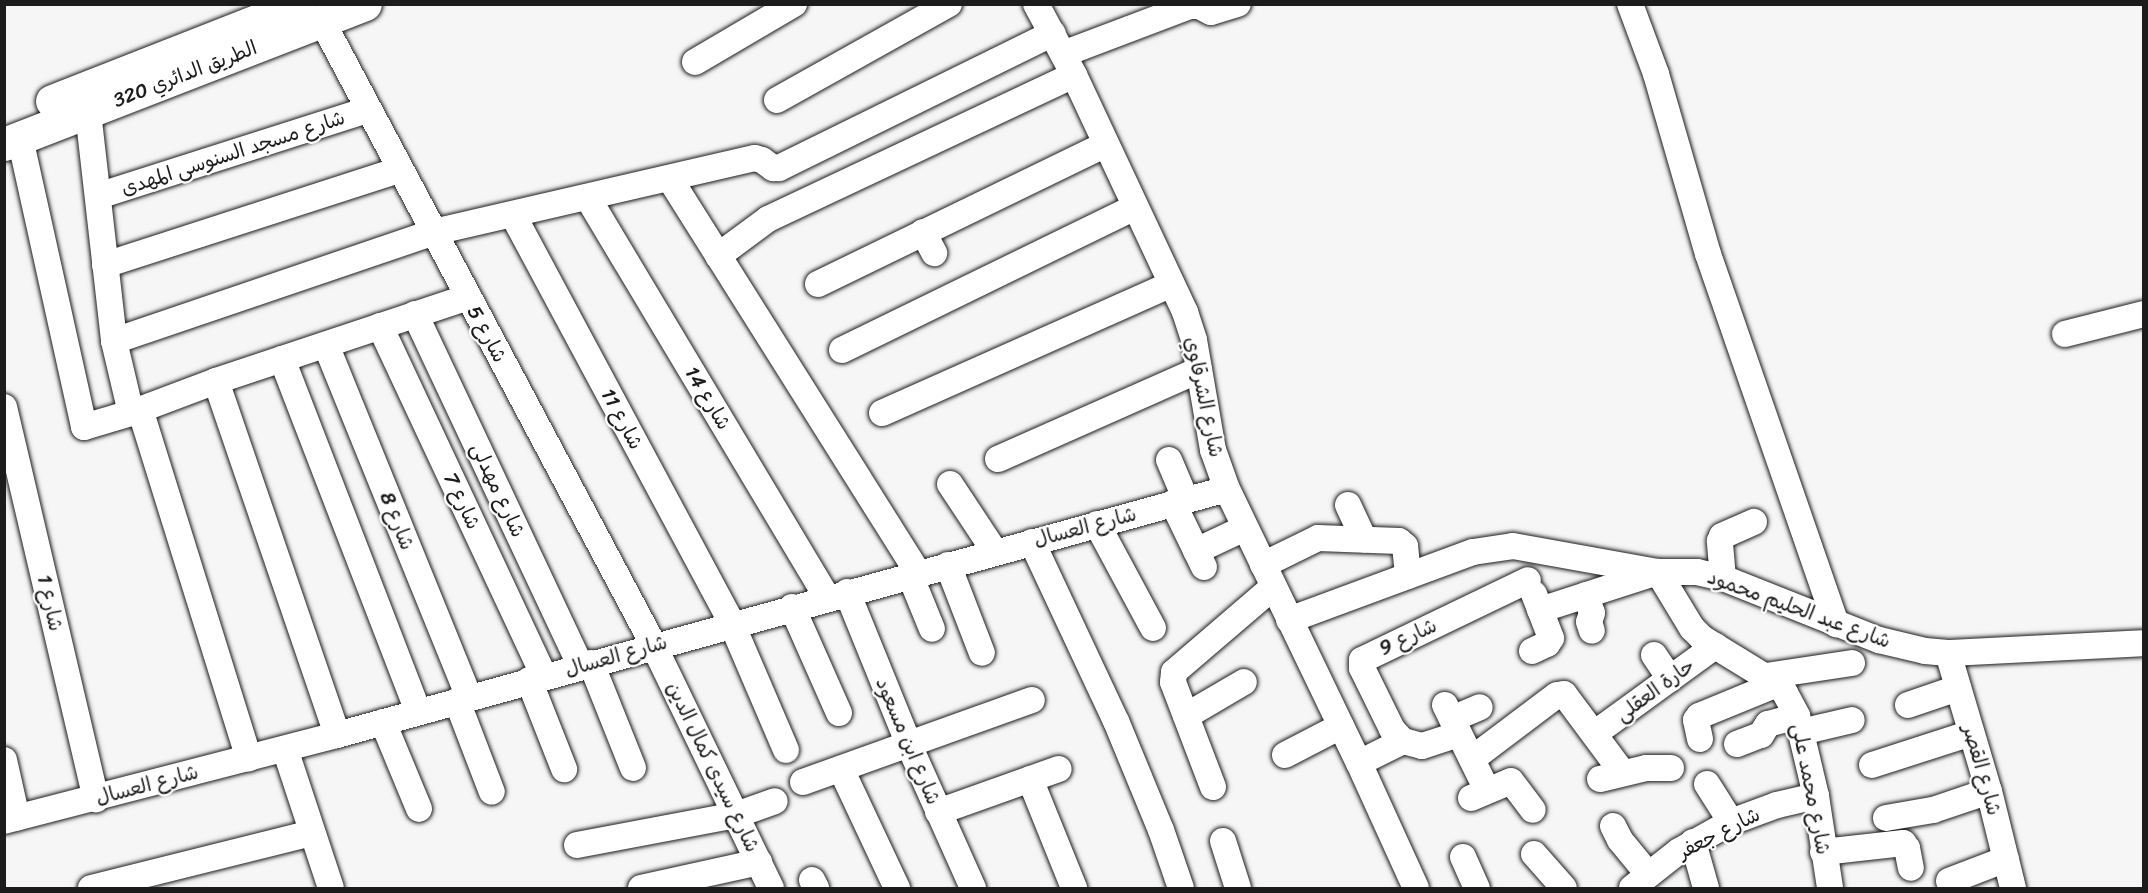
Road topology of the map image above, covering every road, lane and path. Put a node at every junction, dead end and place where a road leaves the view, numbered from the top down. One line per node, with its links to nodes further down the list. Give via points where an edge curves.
1 (365, 4): 7 (main road, الطريق الدائري 320)
2 (794, 4): 9 (street)
3 (949, 4): 10 (street)
4 (1036, 4): 8 (street, شارع الشرقاوي)
5 (1238, 4): 8 (street, via 1212,12 1191,6)
6 (1630, 4): 66 (street, via 1656,74 1708,254)
7 (311, 13): 11 (street, شارع 5); 12 (main road, الطريق الدائري 320); 13 (main road, الطريق الدائري 320)
8 (1063, 54): 14 (street, شارع الشرقاوي); 16 (street, via 779,168 755,158); 22 (street, via 768,219)
9 (695, 62)
10 (777, 100)
11 (368, 110): 15 (street, شارع 5); 17 (street, شارع مسجد السنوسى المهدى)
12 (88, 112): 13 (main road, الطريق الدائري 320); 17 (street)
13 (10, 134): 38 (street, via 81,424 87,427)
14 (1104, 145): 19 (street, شارع الشرقاوي); 24 (street, via 928,242)
15 (400, 170): 21 (street, شارع 5); 23 (street)
16 (670, 179): 18 (street); 22 (street)
17 (98, 196): 23 (street)
18 (588, 198): 20 (street); 60 (street, شارع 14)
19 (1135, 207): 25 (street, شارع الشرقاوي); 33 (street)
20 (513, 214): 21 (street); 65 (street, شارع 11)
21 (434, 232): 26 (street, شارع 5); 31 (street)
22 (718, 256): 55 (street)
23 (105, 265): 31 (street)
24 (818, 284)
25 (1172, 284): 35 (street, شارع الشرقاوي, via 1188,321); 39 (street)
26 (468, 297): 27 (street); 71 (street, شارع 5)
27 (415, 314): 29 (street); 78 (street, شارع مهدلى)
28 (2144, 314): 30 (street)
29 (380, 326): 32 (street); 79 (street, شارع 7)
30 (2065, 334)
31 (114, 341): 38 (street)
32 (326, 345): 34 (street); 84 (street, شارع 8)
33 (842, 350)
34 (282, 359): 36 (street); 88 (street)
35 (1199, 370): 40 (street); 43 (street, شارع الشرقاوي, via 1213,450)
36 (216, 381): 38 (street); 98 (street)
37 (4, 406): 123 (street, شارع 1)
38 (136, 411): 106 (street)
39 (882, 413)
40 (998, 459)
41 (1169, 460): 44 (street)
42 (950, 484): 52 (street)
43 (1227, 489): 44 (street, شارع العسال); 48 (street, شارع الشرقاوي)
44 (1180, 502): 47 (street, شارع العسال); 48 (street, via 1200,559)
45 (1348, 505): 49 (street)
46 (1754, 522): 58 (street, via 1722,536)
47 (1097, 524): 50 (street, شارع العسال); 67 (street)
48 (1245, 528): 56 (street, شارع الشرقاوي)
49 (1364, 539): 56 (street, via 1318,538); 57 (street, via 1403,542)
50 (1032, 542): 52 (street, شارع العسال); 151 (street, via 1111,710)
51 (1513, 546): 54 (street, شارع عبد الحليم محمود); 57 (street, شارع عبد الحليم محمود, via 1473,552); 59 (street)
52 (995, 552): 53 (street, شارع العسال)
53 (948, 565): 55 (street, شارع العسال); 74 (street)
54 (1658, 572): 58 (street, شارع عبد الحليم محمود, via 1697,572); 61 (street); 72 (street, شارع محمد على, via 1692,628)
55 (914, 574): 60 (street, شارع العسال); 68 (street)
56 (1268, 576): 64 (street, شارع الشرقاوي); 90 (street, via 1174,672 1173,682)
57 (1408, 576): 64 (street, شارع عبد الحليم محمود)
58 (1723, 578): 66 (street, شارع عبد الحليم محمود)
59 (1528, 580): 63 (street); 100 (street, شارع 9, via 1362,660 1362,668 1392,729)
60 (837, 595): 62 (street, شارع العسال); 102 (street, شارع ابن مسعود)
61 (1586, 595): 63 (street); 69 (street)
62 (792, 607): 65 (street, شارع العسال); 89 (street)
63 (1540, 610): 73 (street, via 1551,638)
64 (1289, 620): 95 (street, شارع الشرقاوي)
65 (732, 624): 71 (street, شارع العسال); 104 (street, شارع 11)
66 (1836, 624): 75 (street, شارع عبد الحليم محمود, via 1902,647)
67 (1153, 628)
68 (932, 629)
69 (1592, 631)
70 (2144, 643): 75 (street, شارع عبد الحليم محمود)
71 (654, 646): 78 (street, شارع العسال); 128 (street, شارع سيدى كمال الدين)
72 (1715, 646): 80 (street, حارة العقلى); 81 (street, شارع محمد على)
73 (1532, 651)
74 (982, 653)
75 (1948, 653): 83 (street, شارع القصر)
76 (1654, 655): 80 (street)
77 (1852, 663): 81 (street)
78 (586, 665): 79 (street, شارع العسال); 112 (street, شارع مهدلى)
79 (537, 678): 84 (street, شارع العسال); 111 (street, شارع 7)
80 (1670, 679): 97 (street, حارة العقلى)
81 (1771, 680): 94 (street, شارع محمد على, via 1785,693); 99 (street, via 1697,717)
82 (1244, 682): 90 (street)
83 (1958, 687): 86 (street); 96 (street, شارع القصر)
84 (463, 700): 88 (street, شارع العسال); 121 (street, شارع 8)
85 (1032, 700): 102 (street)
86 (1908, 705)
87 (1480, 707): 91 (street)
88 (418, 712): 93 (street, شارع العسال)
89 (839, 713)
90 (1186, 716): 119 (street)
91 (1452, 719): 100 (street, via 1422,746); 108 (street)
92 (1852, 720): 94 (street)
93 (383, 722): 98 (street, شارع العسال); 125 (street)
94 (1799, 724): 101 (street, via 1768,724 1761,735); 122 (street, شارع محمد على)
95 (1341, 726): 105 (street); 109 (street, شارع الشرقاوي)
96 (1971, 733): 110 (street); 120 (street, شارع القصر)
97 (1594, 734): 108 (street, via 1560,693); 114 (street, via 1611,775)
98 (337, 735): 103 (street, شارع العسال)
99 (1700, 739)
100 (1403, 741): 109 (street)
101 (1737, 744)
102 (909, 745): 113 (street); 127 (street, شارع ابن مسعود)
103 (285, 749): 106 (street, شارع العسال); 133 (street)
104 (786, 750)
105 (1285, 756)
106 (249, 758): 123 (street, شارع العسال)
107 (4, 759): 130 (street)
108 (1472, 759): 126 (street, via 1479,794 1511,781)
109 (1359, 763): 153 (street, شارع الشرقاوي)
110 (1872, 765)
111 (564, 768)
112 (633, 768)
113 (842, 768): 117 (street); 148 (street)
114 (1671, 768)
115 (1059, 769): 116 (street)
116 (1030, 779): 127 (street); 150 (street)
117 (803, 782)
118 (1707, 784): 131 (street)
119 (1213, 787)
120 (1989, 791): 129 (street, via 1933,810); 139 (street, شارع القصر)
121 (492, 792)
122 (1816, 796): 131 (street, شارع جعفر); 137 (street, شارع محمد على)
123 (96, 799): 130 (street, شارع العسال)
124 (775, 801): 128 (street)
125 (419, 809)
126 (1533, 810)
127 (938, 812): 149 (street, شارع ابن مسعود)
128 (736, 815): 136 (street); 140 (street, شارع سيدى كمال الدين)
129 (1886, 818)
130 (11, 820)
131 (1731, 822): 135 (street, شارع جعفر)
132 (1613, 826): 142 (street)
133 (312, 833): 144 (street); 145 (street)
134 (1223, 841): 152 (street)
135 (1693, 842): 142 (street, شارع جعفر); 155 (street)
136 (577, 845)
137 (1823, 852): 141 (street, via 1903,843); 156 (street, شارع محمد على)
138 (1463, 857): 154 (street)
139 (2006, 859): 143 (street); 157 (street, شارع القصر)
140 (759, 862): 146 (street); 147 (street, شارع سيدى كمال الدين)
141 (1911, 868)
142 (1640, 881)
143 (1949, 881)
144 (91, 888)
145 (331, 888)
146 (641, 888)
147 (771, 888)
148 (897, 888)
149 (972, 888)
150 (1074, 888)
151 (1181, 888)
152 (1238, 888)
153 (1416, 888)
154 (1476, 888)
155 (1706, 888)
156 (1830, 888)
157 (2013, 888)

